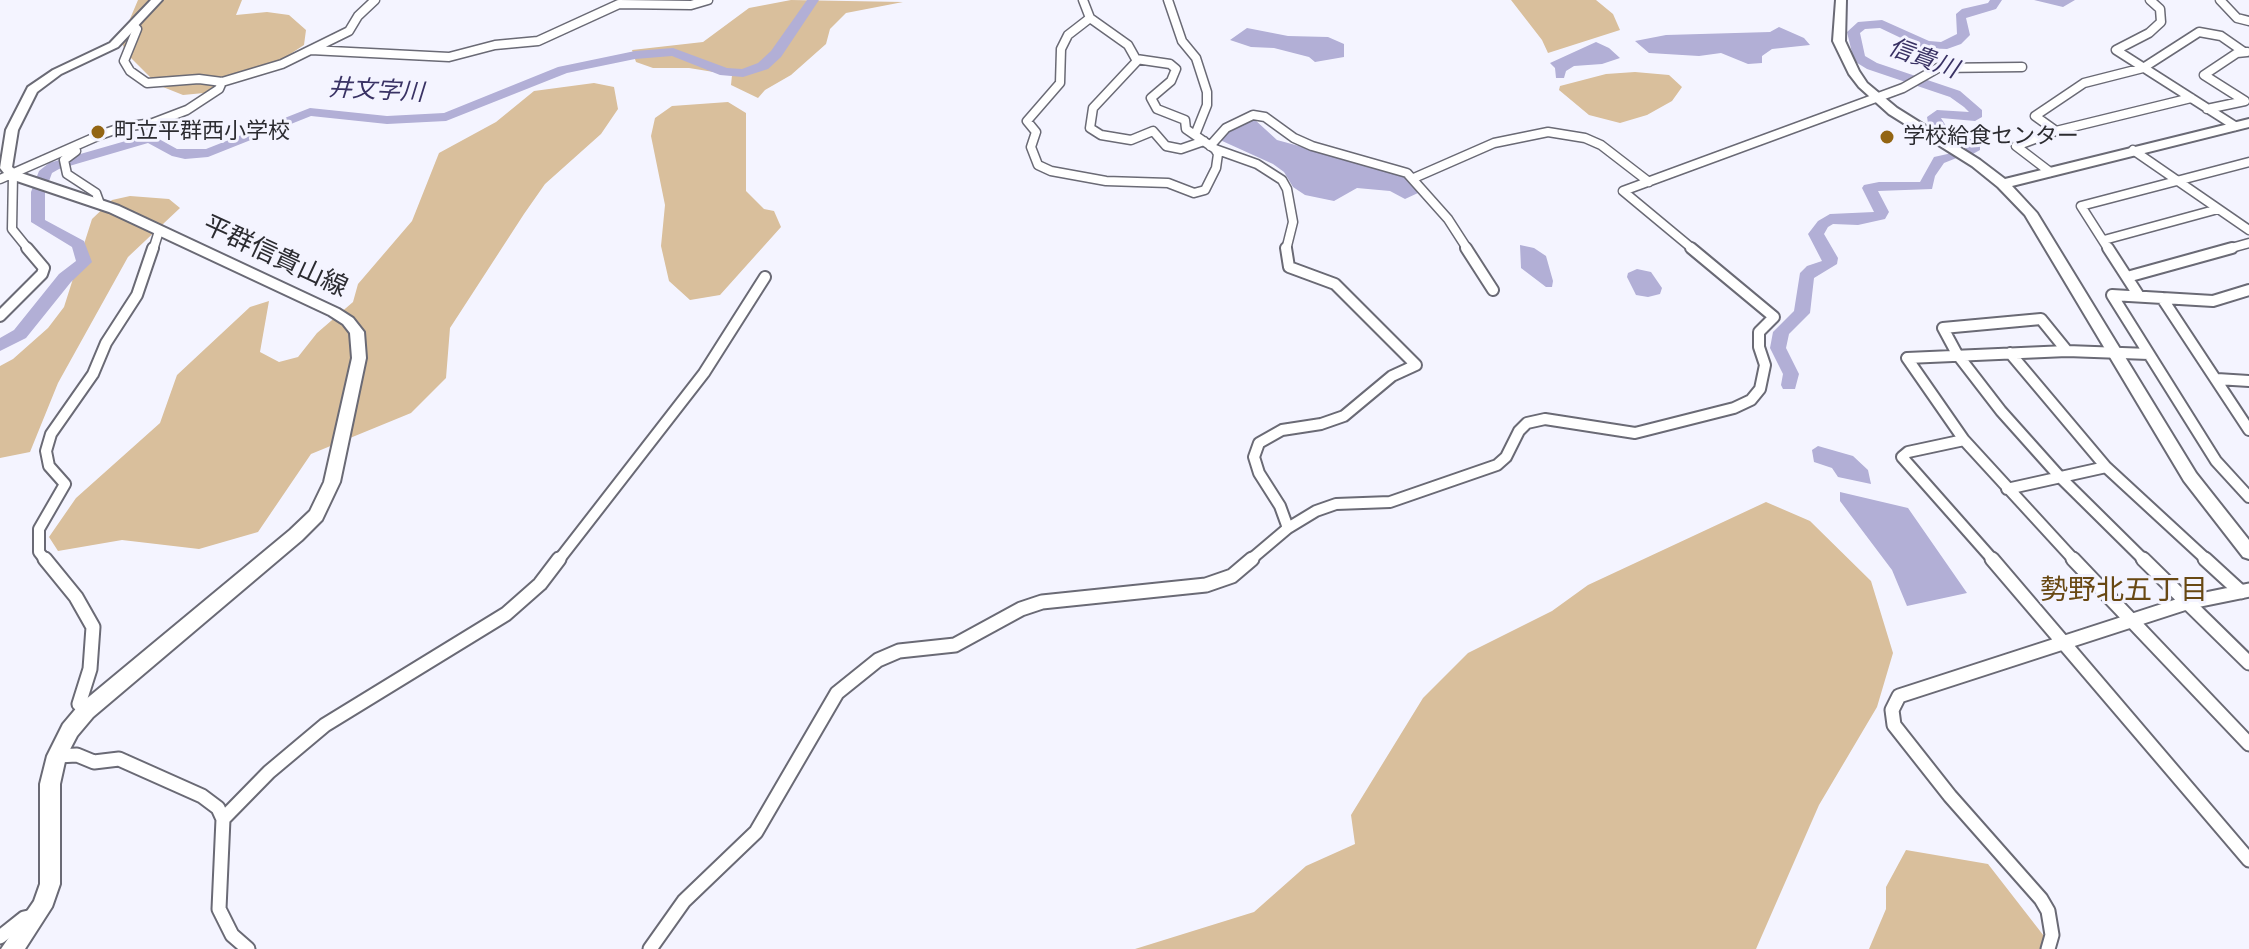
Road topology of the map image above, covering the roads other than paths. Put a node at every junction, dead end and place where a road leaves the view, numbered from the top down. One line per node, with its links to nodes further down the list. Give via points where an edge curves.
1 (157, 0): 11 (main road)
2 (375, 0): 12 (street, via 349,31)
3 (708, 0): 12 (street, via 691,5 619,4 538,41 449,57)
4 (1083, 0): 9 (street)
5 (1168, 0): 25 (street, via 1207,92)
6 (1841, 0): 18 (main road, via 1839,41 1844,55)
7 (2150, 0): 16 (street, via 2160,9 2161,22 2116,50)
8 (2220, 0): 10 (street, via 2237,18)
9 (1090, 18): 14 (street, via 1128,45); 26 (street, via 1068,35 1061,49 1060,83 1027,121 1036,132 1031,147 1038,165 1106,181 1168,183 1194,193 1205,190 1216,168 1218,154)
10 (2249, 21)
11 (134, 26): 17 (street, via 124,61 147,83); 30 (main road, via 100,54 57,72 32,90 12,130 6,168)
12 (311, 50): 17 (street)
13 (2247, 52): 16 (street, via 2221,36 2199,32); 20 (street, via 2204,75 2245,101)
14 (1136, 59): 25 (street, via 1176,69 1171,81 1151,98 1157,109 1185,120 1186,129); 26 (street, via 1093,108 1090,128 1131,140 1153,131 1166,146 1181,149)
15 (2022, 67): 18 (street, via 1938,68)
16 (2143, 68): 19 (street); 24 (street, via 2084,83 2035,116)
17 (222, 82): 22 (street, via 187,110)
18 (1876, 97): 33 (street); 34 (main road)
19 (2191, 98): 20 (street); 24 (street)
20 (2207, 109): 23 (street)
21 (2249, 123): 23 (main road)
22 (131, 126): 30 (street, via 100,135); 35 (street, via 64,162 71,179 96,193)
23 (2235, 126): 27 (main road)
24 (2056, 131): 29 (street, via 2016,146)
25 (1195, 135): 26 (street)
26 (1210, 145): 31 (street, via 1226,128 1253,115 1312,146); 61 (street, via 1282,180 1293,222 1286,248 1289,267 1335,284 1416,365 1392,376 1344,416 1282,430 1259,443 1254,457 1259,473)
27 (2133, 150): 29 (main road); 32 (street)
28 (2249, 162): 32 (street)
29 (2050, 172): 34 (main road)
30 (13, 178): 35 (main road, 平群信貴山線); 47 (street, via 12,229 44,268)
31 (1414, 178): 33 (street, via 1494,143 1548,132 1601,145); 43 (street, via 1470,249)
32 (2176, 180): 36 (street); 39 (street, via 2081,206)
33 (1649, 182): 61 (street, via 1623,191 1774,317 1759,332 1765,365 1760,389 1751,400 1635,433 1536,420 1519,431 1497,465 1390,502 1336,504)
34 (2003, 184): 49 (main road, via 2030,213)
35 (100, 204): 38 (main road, 平群信貴山線)
36 (2218, 209): 37 (street); 39 (street)
37 (2247, 227)
38 (159, 231): 69 (street, via 141,288 93,374 51,434 46,451 49,466 65,484 39,529 39,552 93,627 90,669 79,704); 69 (main road, 平群信貴山線, via 348,321 360,341 359,358 332,482 316,515)
39 (2104, 240): 42 (street)
40 (2249, 243): 42 (street)
41 (765, 277): 72 (street, via 704,373 540,584 456,647 325,725)
42 (2127, 277): 45 (street)
43 (1493, 290)
44 (2249, 290): 46 (street, via 2213,301)
45 (2139, 296): 46 (street); 52 (street, via 2112,295)
46 (2162, 298): 53 (street)
47 (0, 316)
48 (2067, 351): 49 (street); 50 (street); 51 (street, via 2041,319 1943,328)
49 (2113, 351): 52 (street); 62 (main road, via 2190,477)
50 (2010, 353): 51 (street); 57 (street)
51 (1957, 354): 56 (street, via 1908,356 1908,361); 58 (street)
52 (2149, 354): 60 (street, via 2216,461)
53 (2217, 379): 54 (street); 55 (street)
54 (2249, 381)
55 (2249, 430)
56 (1964, 440): 59 (street); 66 (street, via 1902,457)
57 (2106, 467): 58 (street); 63 (street)
58 (2060, 477): 59 (street); 64 (street)
59 (2007, 489): 65 (street)
60 (2249, 497)
61 (1288, 528): 78 (street, via 1242,570 1206,585 1042,602 955,645 899,651 878,660 837,693 756,832 684,901)
62 (2249, 552)
63 (2245, 591): 64 (street)
64 (2186, 603): 65 (street); 67 (street)
65 (2131, 620): 66 (street); 70 (street)
66 (2065, 641): 73 (street); 79 (street, via 1899,696 1892,710 1894,725 2041,899 2052,935)
67 (2243, 649): 68 (street)
68 (2249, 663)
69 (86, 711): 71 (main road, 平群信貴山線)
70 (2249, 744)
71 (57, 756): 72 (street, via 77,755 94,762 119,759 202,796); 74 (main road, 平群信貴山線, via 50,784 50,884)
72 (223, 819): 77 (street, via 219,909 232,935)
73 (2249, 860)
74 (36, 915): 75 (street); 76 (main road, 平群信貴山線)
75 (0, 937)
76 (12, 949)
77 (248, 949)
78 (650, 949)
79 (2048, 949)

